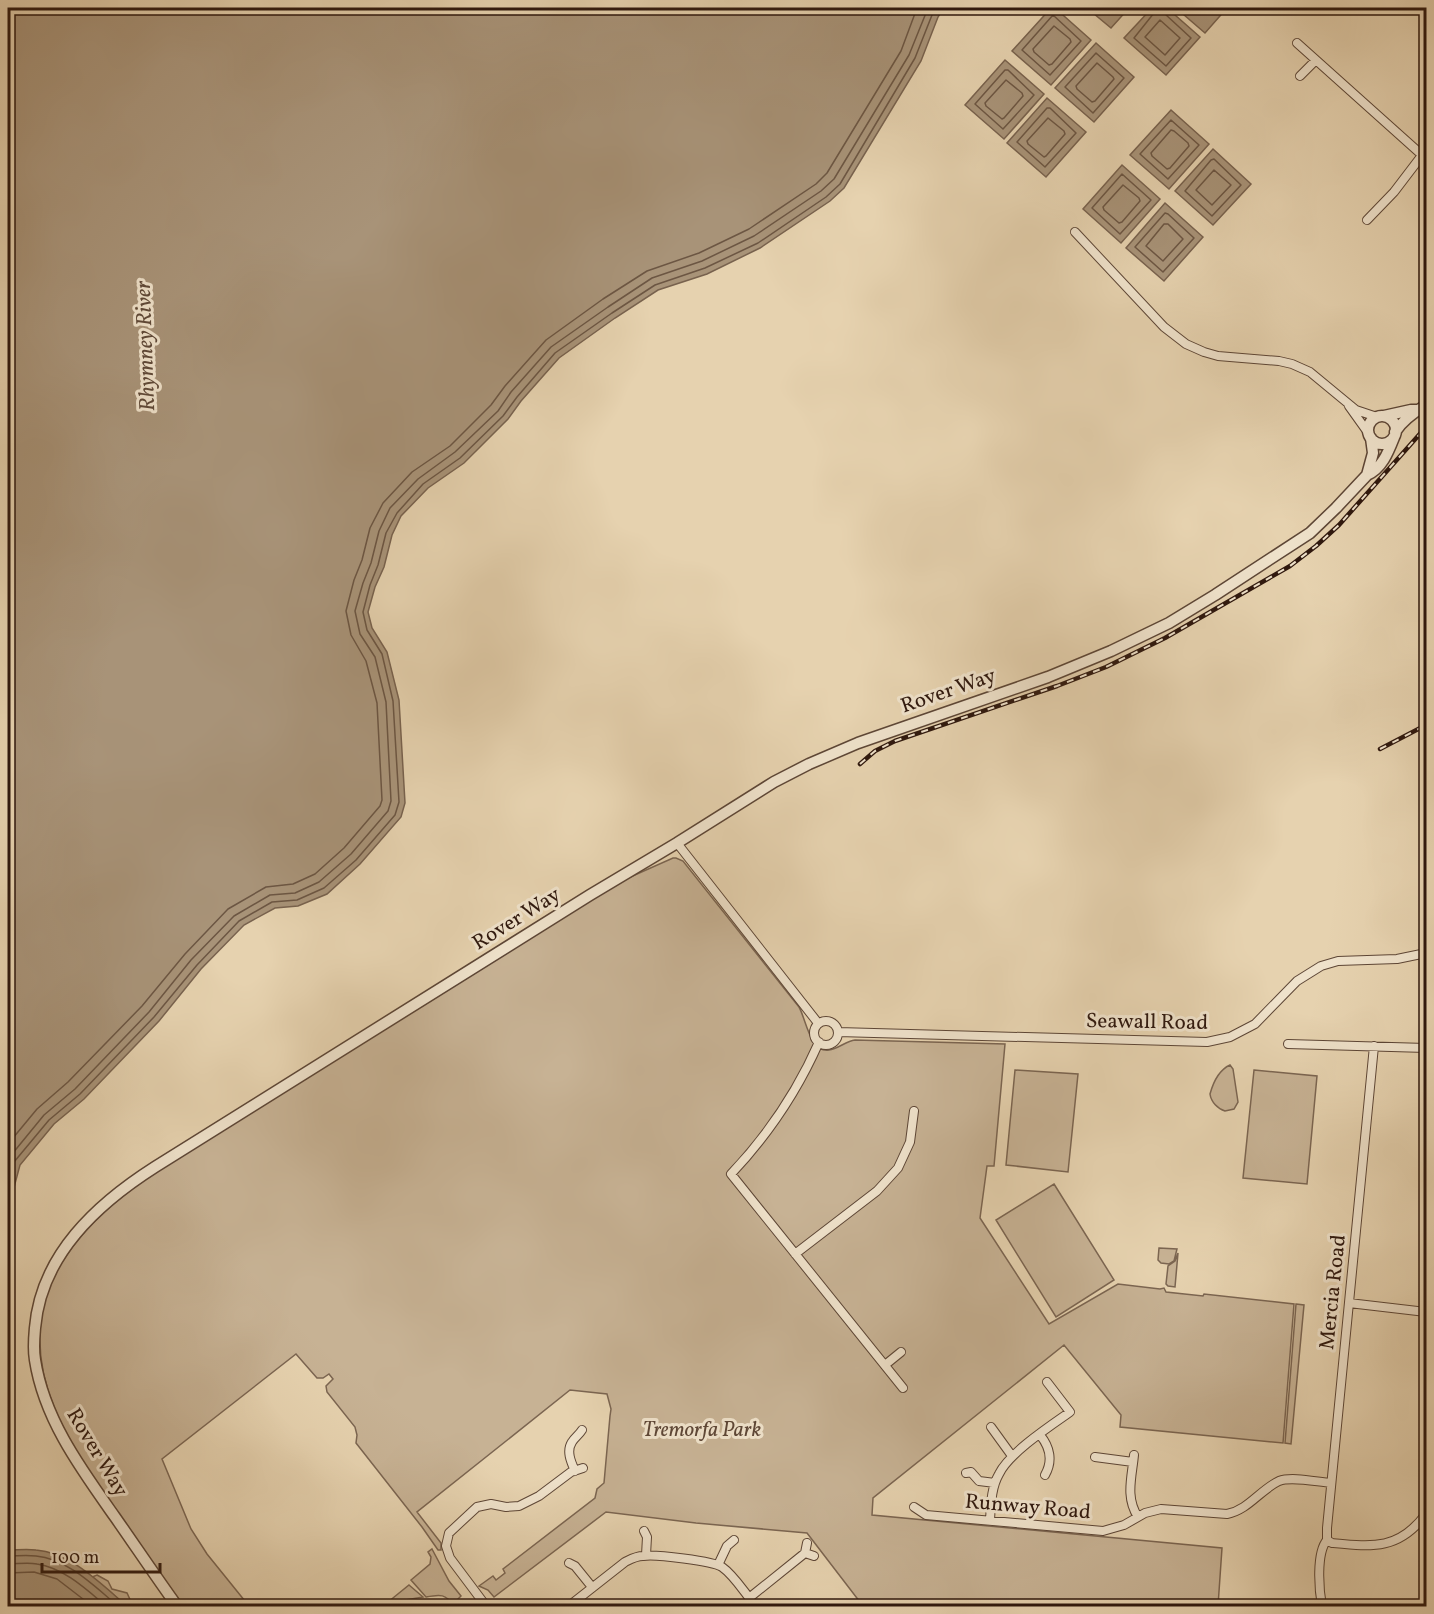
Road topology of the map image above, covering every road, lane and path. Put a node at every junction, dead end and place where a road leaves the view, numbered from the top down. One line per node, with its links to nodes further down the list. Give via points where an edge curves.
1 (1297, 43): 2 (street)
2 (1316, 60): 3 (street); 4 (street)
3 (1300, 76)
4 (1424, 152): 5 (street)
5 (1367, 220)
6 (1075, 232): 7 (street, via 1164,327 1186,344 1218,356 1292,364 1310,372)
7 (1347, 403): 9 (street, via 1356,410); 11 (street)
8 (1422, 407): 9 (street, Rover Way); 10 (street, Rover Way)
9 (1381, 417): 10 (street, via 1392,421); 11 (street, via 1370,422)
10 (1395, 433): 11 (street, via 1386,443 1377,443); 12 (street, Rover Way, via 1382,461)
11 (1370, 436): 12 (street, via 1373,453)
12 (1367, 475): 13 (street, Rover Way, via 1310,533 1169,623 1048,677 829,755 774,782)
13 (677, 843): 15 (street); 51 (street, Rover Way, via 142,1176 102,1206 62,1251 45,1284 36,1319 34,1352 45,1396 75,1458)
14 (1426, 953): 16 (street, Seawall Road, via 1321,966 1297,981 1255,1024 1230,1037 1207,1042)
15 (818, 1023): 16 (street, via 831,1021); 17 (street, via 814,1032)
16 (838, 1032): 17 (street, via 831,1044)
17 (819, 1042): 22 (street, via 777,1119 731,1174)
18 (1288, 1044): 19 (street)
19 (1374, 1046): 20 (street); 23 (street, Mercia Road)
20 (1426, 1048)
21 (914, 1111): 22 (street, via 910,1142 898,1168 878,1191)
22 (795, 1254): 26 (street)
23 (1349, 1303): 24 (street); 37 (street, Mercia Road)
24 (1426, 1312)
25 (901, 1352): 26 (street)
26 (885, 1365): 28 (street)
27 (1047, 1382): 31 (street, via 1070,1412)
28 (903, 1388)
29 (991, 1427): 32 (street)
30 (582, 1430): 52 (street, via 569,1448 569,1456 579,1470 519,1506 491,1504 477,1508 449,1533 448,1555)
31 (1040, 1435): 32 (street); 35 (street, via 1050,1452)
32 (1012, 1456): 36 (street)
33 (1095, 1458): 40 (street, via 1134,1458 1130,1497)
34 (966, 1473): 36 (street, via 979,1481)
35 (1045, 1475)
36 (995, 1483): 41 (street)
37 (1331, 1483): 40 (street, Runway Road, via 1281,1481 1241,1509 1227,1514 1170,1509); 44 (street, Mercia Road)
38 (914, 1507): 41 (street, Runway Road, via 926,1515)
39 (1426, 1514): 44 (street, via 1405,1536 1388,1544 1369,1546)
40 (1138, 1517): 41 (street, Runway Road, via 1103,1531)
41 (990, 1520)
42 (644, 1531): 46 (street)
43 (734, 1540): 48 (street)
44 (1327, 1540): 55 (street, Mercia Road, via 1322,1548 1319,1584)
45 (807, 1543): 50 (street, via 810,1554)
46 (646, 1555): 48 (street); 49 (street, via 625,1562)
47 (570, 1563): 49 (street)
48 (718, 1564): 50 (street)
49 (592, 1587): 53 (street)
50 (749, 1598): 54 (street)
51 (177, 1606)
52 (486, 1606)
53 (569, 1606)
54 (756, 1606)
55 (1322, 1606)

